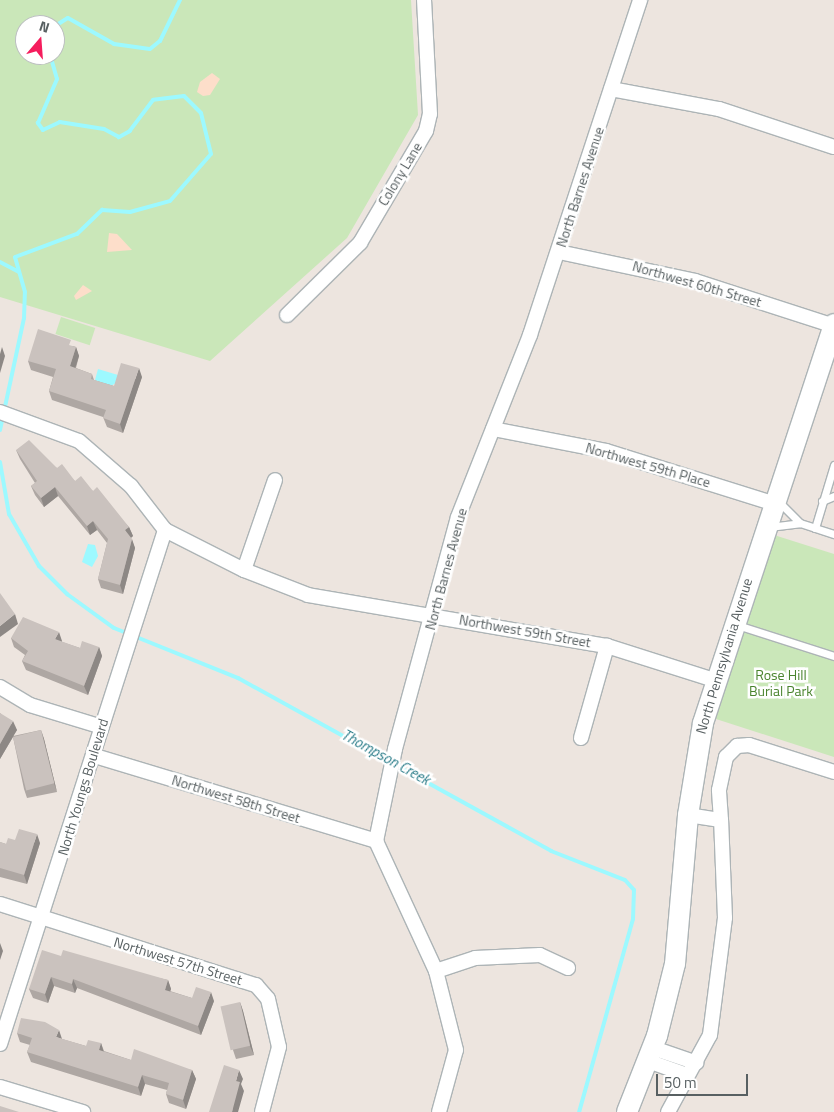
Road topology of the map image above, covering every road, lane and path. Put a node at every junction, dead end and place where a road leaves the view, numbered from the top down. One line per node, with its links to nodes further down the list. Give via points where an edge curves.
1 (424, 0): 6 (street, Colony Lane, via 430,114 426,131 360,243)
2 (640, 0): 3 (street, North Barnes Avenue)
3 (611, 89): 4 (street, via 719,109); 5 (street, North Barnes Avenue)
4 (834, 147)
5 (559, 252): 7 (street, Northwest 60th Street, via 695,281); 9 (street, North Barnes Avenue)
6 (287, 315)
7 (834, 325): 13 (main road, North Pennsylvania Avenue)
8 (0, 412): 18 (street, Northwest 59th Street, via 85,445 131,486)
9 (493, 429): 13 (street, Northwest 59th Place, via 615,453); 21 (street, North Barnes Avenue, via 458,518)
10 (834, 465): 14 (lane)
11 (275, 480): 20 (street)
12 (834, 496): 14 (lane)
13 (773, 500): 15 (lane); 16 (main road, North Pennsylvania Avenue)
14 (822, 501): 17 (lane)
15 (800, 523): 16 (lane); 17 (lane)
16 (764, 528): 22 (main road, North Pennsylvania Avenue)
17 (815, 528): 19 (lane)
18 (165, 530): 20 (street, Northwest 59th Street); 27 (street, North Youngs Boulevard)
19 (834, 534)
20 (244, 570): 21 (street, Northwest 59th Street, via 308,595)
21 (434, 614): 23 (street, Northwest 59th Street); 33 (street, North Barnes Avenue, via 396,749)
22 (732, 624): 24 (lane); 25 (main road, North Pennsylvania Avenue)
23 (607, 646): 25 (street, Northwest 59th Street); 28 (street)
24 (834, 656)
25 (714, 680): 31 (main road, North Pennsylvania Avenue)
26 (0, 686): 27 (street, via 30,705)
27 (102, 727): 29 (street, North Youngs Boulevard)
28 (581, 738)
29 (95, 756): 33 (street, Northwest 58th Street); 35 (street, North Youngs Boulevard)
30 (834, 772): 32 (street, via 749,745 737,746 726,757 719,790)
31 (688, 815): 32 (street); 39 (main road, North Pennsylvania Avenue, via 680,931)
32 (721, 820): 40 (street, via 725,918 710,1035)
33 (376, 841): 37 (street)
34 (0, 904): 35 (street, Northwest 57th Street)
35 (40, 917): 38 (street, North Youngs Boulevard); 44 (street, Northwest 57th Street, via 256,985 268,999 279,1047)
36 (568, 968): 37 (street, via 540,955 475,958)
37 (436, 971): 45 (street, via 456,1050)
38 (0, 1044)
39 (650, 1054): 40 (street); 41 (street); 46 (main road, North Pennsylvania Avenue)
40 (697, 1063): 41 (street)
41 (687, 1076): 47 (street)
42 (0, 1088): 43 (street)
43 (83, 1112)
44 (262, 1112)
45 (438, 1112)
46 (627, 1112)
47 (668, 1112)

